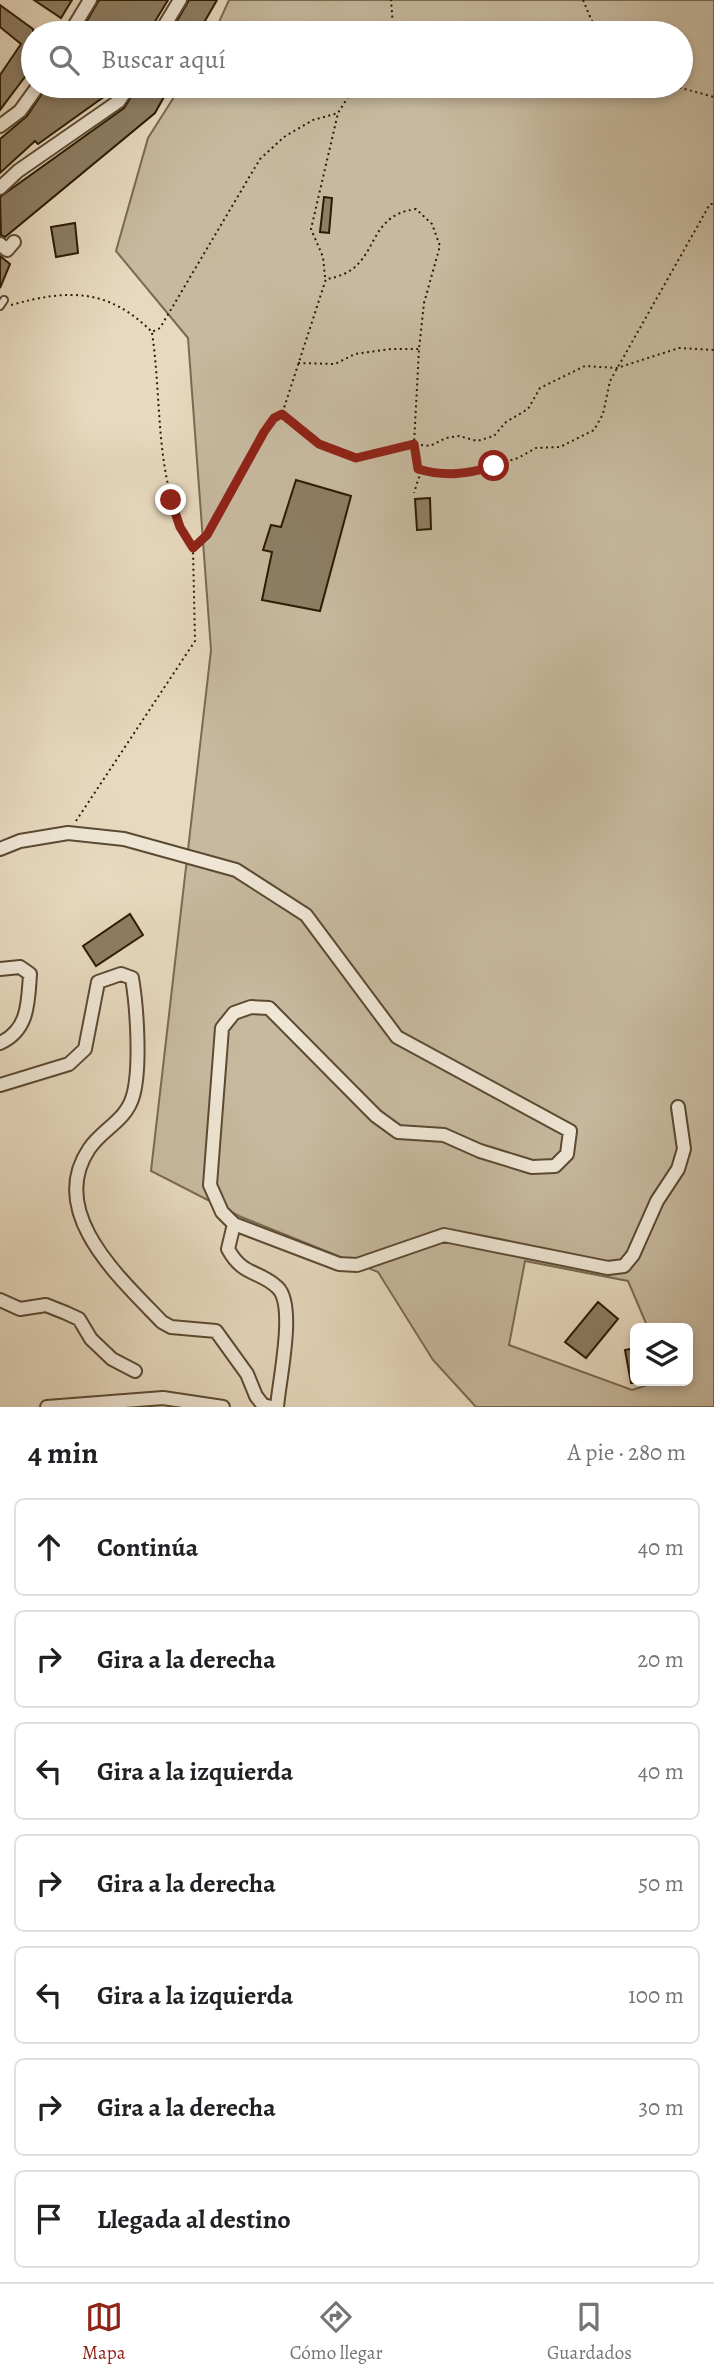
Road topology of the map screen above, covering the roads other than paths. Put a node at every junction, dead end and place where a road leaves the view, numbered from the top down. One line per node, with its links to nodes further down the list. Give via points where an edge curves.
1 (90, 0): 3 (street)
2 (180, 0): 4 (street)
3 (77, 21)
4 (167, 21)
5 (29, 98): 7 (street)
6 (121, 98): 8 (street)
7 (0, 126)
8 (0, 188)
9 (15, 242): 10 (street, via 7,250)
10 (0, 244)
11 (0, 849): 16 (street, via 68,833 124,839 236,870 306,915 397,1037 570,1131 567,1154 555,1166 532,1167 444,1135 398,1132 376,1116 284,1020 269,1008 251,1007 234,1013 222,1028 218,1056 210,1185 222,1212)
12 (0, 969): 13 (street, via 20,967 30,974 26,1017 12,1037)
13 (0, 1043)
14 (0, 1085): 19 (street, via 69,1063 85,1049 99,982 121,974 132,978 137,1004 133,1096 116,1124 98,1136 82,1160 76,1204 89,1235 113,1270 162,1322 216,1331)
15 (678, 1107): 16 (street, via 684,1149 678,1169 624,1266 608,1268 444,1235 357,1265 339,1265)
16 (234, 1224): 19 (street, via 228,1249 236,1265 278,1288 288,1305)
17 (0, 1300): 18 (street, via 20,1309 46,1305 66,1312 79,1320 112,1359)
18 (135, 1371)
19 (268, 1406)
20 (47, 1407): 21 (street, via 163,1398)
21 (223, 1407)

